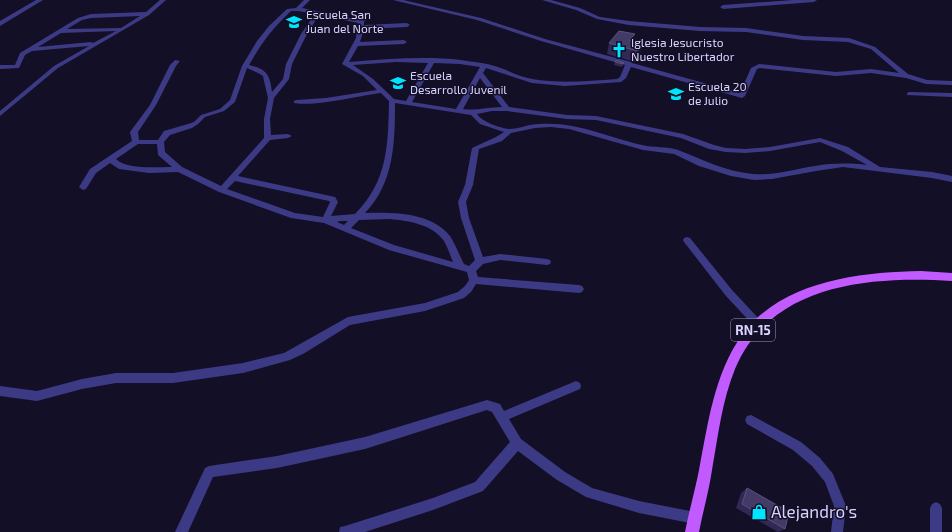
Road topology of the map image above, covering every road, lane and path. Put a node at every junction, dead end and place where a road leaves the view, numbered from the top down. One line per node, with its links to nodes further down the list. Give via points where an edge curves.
1 (40, 0): 12 (street)
2 (163, 0): 11 (street)
3 (305, 0): 8 (street)
4 (396, 0): 23 (street, via 479,19)
5 (545, 0): 29 (street, via 578,9 598,18 629,23 746,30 803,38 849,40 873,48)
6 (814, 0): 7 (street)
7 (723, 7)
8 (298, 9): 9 (street); 25 (street, via 289,10 271,27)
9 (318, 13): 13 (street); 34 (street, via 289,64 286,79)
10 (368, 13): 13 (street)
11 (147, 14): 15 (street); 16 (street, via 84,17)
12 (0, 24)
13 (361, 25): 14 (street); 19 (street)
14 (407, 25)
15 (123, 29): 16 (street); 18 (street)
16 (59, 31): 20 (street)
17 (404, 42): 19 (street)
18 (95, 44): 20 (street); 41 (street, via 56,67)
19 (357, 44): 24 (street)
20 (29, 50): 27 (street, via 22,54 17,67)
21 (433, 60): 24 (street); 26 (street); 37 (street)
22 (177, 61): 45 (street, via 153,105 134,132)
23 (629, 63): 26 (street, via 623,78 619,81 565,84 532,81); 29 (street, via 742,96 754,68 759,66 836,74 870,71)
24 (345, 64): 31 (street, via 355,67)
25 (245, 66): 34 (street, via 256,68 265,75); 46 (street, via 234,101 226,108 203,116 190,126 167,133)
26 (484, 66): 28 (street)
27 (0, 67)
28 (480, 73): 38 (street); 39 (street)
29 (906, 76): 30 (street, via 926,82)
30 (952, 83)
31 (382, 91): 35 (street); 36 (street)
32 (910, 94): 33 (street)
33 (952, 95)
34 (271, 98): 44 (street, via 266,119)
35 (392, 101): 37 (street); 54 (street, via 392,137 388,163 376,193)
36 (296, 102)
37 (408, 103): 39 (street)
38 (507, 109): 40 (street); 49 (street, via 596,118 683,136 726,150 770,149 820,140 845,149)
39 (459, 110): 40 (street)
40 (473, 112): 42 (street, via 482,123)
41 (0, 114)
42 (509, 131): 49 (street, via 551,125 569,127 643,148 675,152 702,164 754,177 843,165); 58 (street, via 498,139 476,148 462,202)
43 (288, 136): 44 (street)
44 (268, 138): 50 (street)
45 (136, 142): 46 (street); 47 (street)
46 (160, 142): 48 (street, via 161,153)
47 (111, 159): 48 (street, via 120,167 149,170); 52 (street, via 93,171)
48 (179, 169): 53 (street)
49 (882, 171): 51 (street)
50 (234, 178): 53 (street); 55 (street, via 332,200 334,205)
51 (952, 179)
52 (83, 187)
53 (222, 190): 55 (street, via 294,216)
54 (356, 216): 55 (street); 56 (street); 60 (street, via 391,216 414,219 431,225 446,238)
55 (325, 220): 56 (street)
56 (346, 228): 60 (street, via 392,248)
57 (688, 240): 64 (street, via 729,293)
58 (480, 261): 59 (street, via 500,257); 61 (street)
59 (547, 262)
60 (460, 266): 61 (street)
61 (473, 275): 63 (street); 66 (street, via 468,289 461,295 425,307 348,321 286,357 243,368 173,378 116,378 37,396)
62 (952, 277): 64 (main road, RN-15, via 872,276 843,281 795,297)
63 (579, 290)
64 (758, 324): 71 (main road, RN-15, via 744,340 730,366 719,400)
65 (576, 386): 67 (street)
66 (0, 391)
67 (502, 418): 69 (street); 72 (street, via 496,408 488,405 365,443 277,462 209,472)
68 (751, 420): 75 (street, via 797,446 816,462 829,478 840,506)
69 (517, 443): 71 (street, via 561,476 590,493 639,507); 73 (street, via 479,487)
70 (936, 508): 76 (street)
71 (695, 518): 74 (main road, RN-15)
72 (181, 532)
73 (345, 532)
74 (692, 532)
75 (837, 532)
76 (936, 532)

